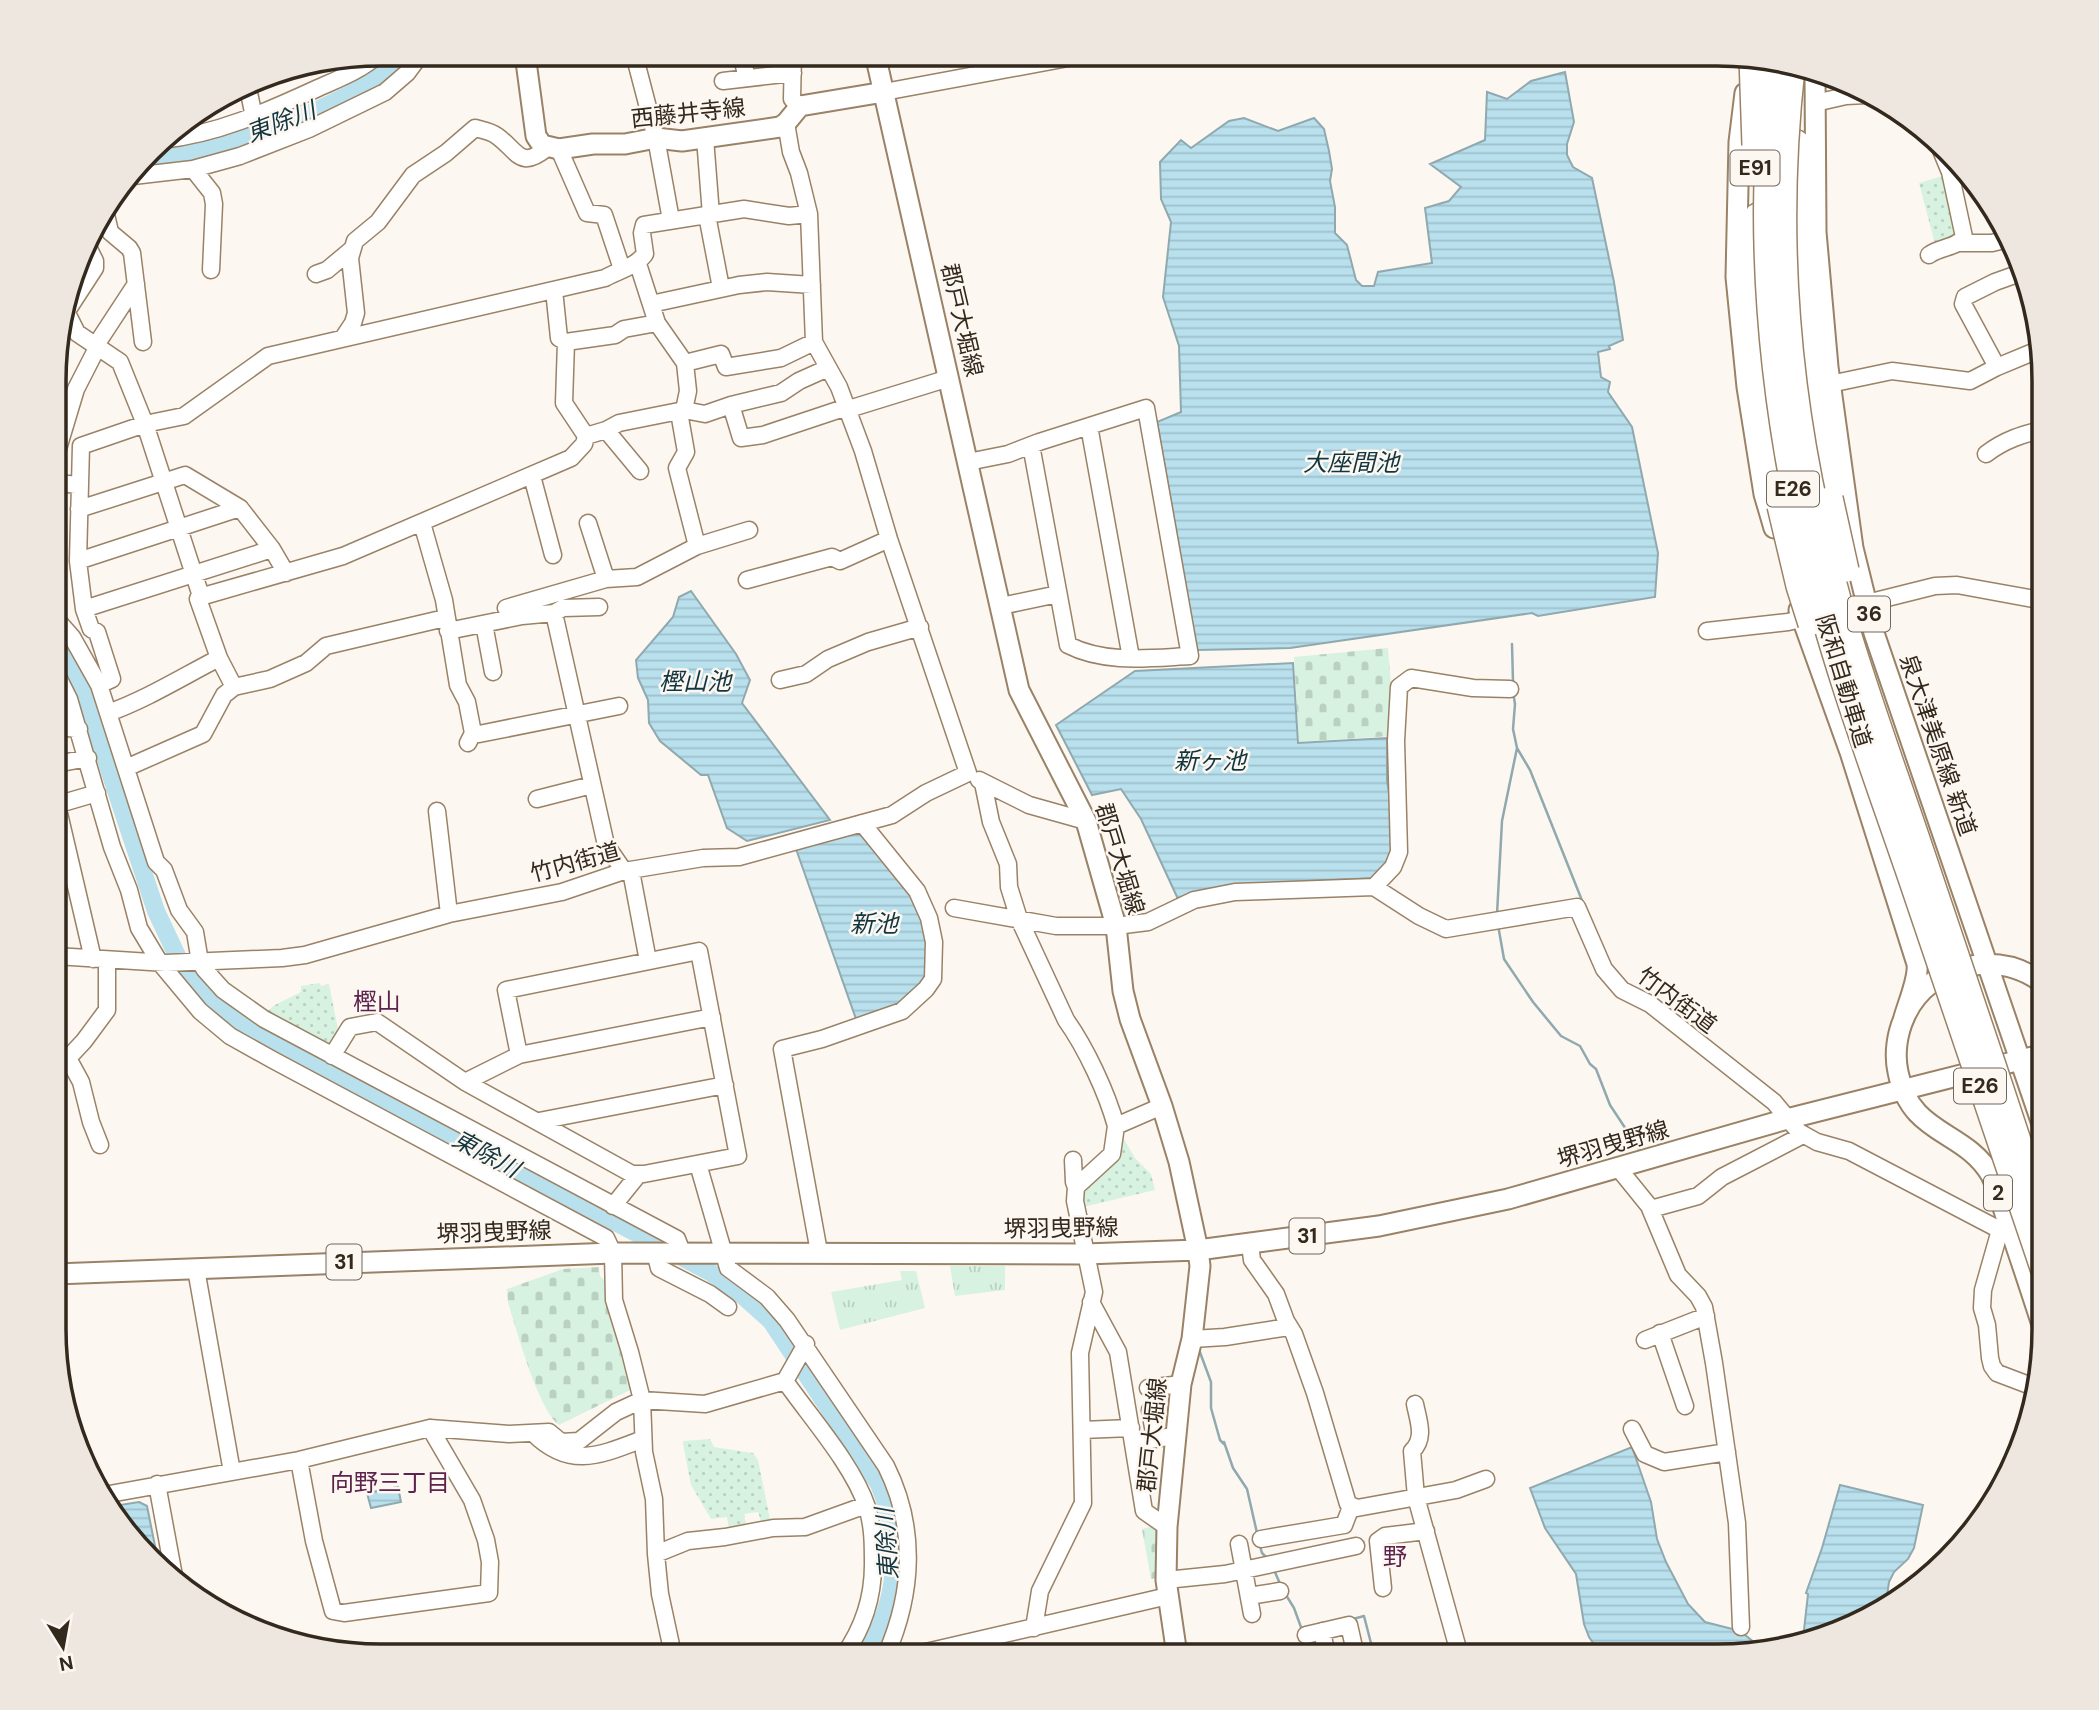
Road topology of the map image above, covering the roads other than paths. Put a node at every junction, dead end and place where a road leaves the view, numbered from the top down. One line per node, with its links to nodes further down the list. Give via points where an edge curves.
1 (412, 66): 33 (street, via 385,92 286,138)
2 (527, 66): 31 (main road, via 536,136 538,142)
3 (637, 66): 29 (street)
4 (744, 66): 17 (street)
5 (793, 66): 14 (street)
6 (879, 66): 21 (main road)
7 (1025, 66): 21 (street)
8 (361, 67): 11 (street)
9 (1749, 68): 110 (main road, via 1739,142 1736,277 1764,494)
10 (1750, 68): 49 (highway, E91, bridge, via 1756,187)
11 (340, 70): 26 (street)
12 (1765, 70): 130 (highway, bridge, via 1752,273 1760,396 1798,586)
13 (1773, 72): 49 (highway, 阪和自動車道 / E26, bridge, via 1766,178)
14 (793, 73): 17 (street); 25 (street, via 792,99)
15 (1792, 76): 49 (highway, 阪和自動車道 / E26, bridge)
16 (1800, 77): 143 (highway, bridge, via 1798,218 1813,391 1863,640 1908,788)
17 (747, 78): 19 (street)
18 (1801, 78): 49 (highway, E91, bridge)
19 (723, 81)
20 (1815, 82): 24 (main road, 泉大津美原線 新道 / 36)
21 (884, 92): 25 (main road); 67 (main road, 郡戸大堀線)
22 (250, 96): 26 (street)
23 (1849, 96): 24 (street)
24 (1815, 103): 68 (main road, 泉大津美原線 新道 / 36, via 1816,232)
25 (800, 106): 27 (main road)
26 (254, 117): 28 (street)
27 (786, 124): 30 (main road, 西藤井寺線); 35 (street)
28 (185, 136)
29 (656, 138): 30 (main road, 西藤井寺線); 31 (main road, 西藤井寺線, via 625,145); 37 (street)
30 (705, 138): 36 (street)
31 (554, 148): 41 (street, via 522,158 497,136 475,128 412,175); 45 (street, via 587,213 604,215)
32 (1946, 165): 40 (street, via 1964,237)
33 (193, 169): 34 (street); 46 (street, via 212,193 214,204)
34 (144, 175)
35 (809, 214): 36 (street, via 789,216 744,209); 51 (street)
36 (709, 215): 37 (street); 52 (street)
37 (670, 220): 44 (street, via 645,225 645,254)
38 (108, 225): 50 (street, via 132,253)
39 (2000, 241): 40 (street)
40 (1960, 243): 42 (street)
41 (351, 250): 47 (street); 58 (street, via 356,313)
42 (1929, 256)
43 (93, 257): 53 (street, via 95,268)
44 (638, 264): 45 (street); 55 (street)
45 (622, 269): 54 (street, via 606,278)
46 (211, 270)
47 (316, 274)
48 (2014, 275): 65 (street, via 1965,297 1963,304)
49 (1776, 276): 130 (highway, 阪和自動車道 / E26, bridge, via 1771,346 1793,489 1827,629); 143 (highway, 阪和自動車道 / E26, bridge, via 1824,542 1850,638)
50 (136, 284): 59 (street); 62 (street)
51 (811, 285): 52 (street, via 767,282); 61 (street)
52 (721, 288): 55 (street)
53 (80, 290)
54 (554, 290): 58 (street); 60 (street, via 559,338)
55 (651, 304): 56 (street)
56 (657, 323): 60 (street); 64 (street)
57 (72, 324): 62 (street, via 77,333)
58 (343, 338): 73 (street, via 268,356 184,415)
59 (143, 342)
60 (566, 342): 77 (street, via 564,403)
61 (814, 342): 64 (street, via 782,358 726,367 721,355); 66 (street)
62 (97, 346): 72 (street); 73 (street, via 120,362)
63 (2031, 353): 65 (street)
64 (685, 363): 71 (street, via 688,391)
65 (1997, 367): 68 (street, via 1970,381 1892,371)
66 (828, 368): 69 (street, via 781,393); 70 (street)
67 (949, 378): 70 (street); 80 (main road, 郡戸大堀線)
68 (1830, 384): 104 (main road, 泉大津美原線 新道 / 36, via 1853,548)
69 (731, 405): 70 (street, via 741,438); 71 (street, via 705,414)
70 (847, 409): 92 (street)
71 (681, 411): 75 (street, via 619,423); 93 (street, via 686,452 677,468)
72 (66, 423)
73 (145, 424): 83 (street); 85 (street, via 80,446)
74 (1089, 426): 78 (street); 117 (street); 117 (street, via 1146,408 1190,656)
75 (606, 430): 77 (street); 81 (street)
76 (2032, 432): 79 (street)
77 (586, 436): 82 (street, via 571,458)
78 (1031, 444): 80 (street); 102 (street)
79 (1986, 454)
80 (968, 462): 105 (main road, 郡戸大堀線)
81 (640, 471)
82 (532, 475): 88 (street); 95 (street)
83 (164, 481): 86 (street, via 185,475); 87 (street); 90 (street)
84 (66, 484): 85 (street)
85 (79, 485): 87 (street)
86 (240, 508): 90 (street); 94 (street)
87 (79, 509): 96 (street)
88 (422, 523): 97 (street, via 343,556); 112 (street)
89 (589, 523): 99 (street)
90 (179, 526): 96 (street); 98 (street)
91 (749, 530): 93 (street)
92 (889, 539): 100 (street, via 840,561 832,557); 113 (street)
93 (697, 546): 99 (street, via 637,577)
94 (272, 549): 97 (street); 98 (street)
95 (554, 555)
96 (78, 561): 108 (street)
97 (286, 573): 101 (street)
98 (194, 574): 101 (street); 108 (street)
99 (606, 579): 107 (street)
100 (747, 580)
101 (200, 593): 116 (street)
102 (1058, 594): 105 (street); 117 (street, via 1068,645 1108,657)
103 (2032, 599): 104 (street, via 1957,585 1935,586)
104 (1867, 604): 110 (street); 155 (main road, 泉大津美原線 新道 / 36)
105 (1001, 606): 140 (main road, 郡戸大堀線, via 1023,701)
106 (599, 607): 109 (street, via 563,608)
107 (506, 608)
108 (85, 609): 120 (street, via 112,678)
109 (554, 613): 111 (street); 126 (street)
110 (1802, 618): 115 (street); 158 (main road, via 1917,964 1917,980)
111 (484, 624): 112 (street); 118 (street)
112 (447, 625): 121 (street, via 326,646 306,663 270,679); 126 (street, via 458,685 467,702 470,738)
113 (920, 627): 119 (street, via 868,642 806,674); 133 (street)
114 (66, 630): 120 (street)
115 (1707, 631)
116 (219, 658): 121 (street); 125 (street, via 139,702)
117 (1131, 658)
118 (493, 672)
119 (780, 680)
120 (99, 685): 125 (street)
121 (234, 687): 132 (street, via 224,695 203,734)
122 (1510, 689): 145 (street, via 1411,678 1399,687 1399,852 1393,867)
123 (66, 693): 128 (street)
124 (619, 706): 126 (street)
125 (108, 713): 132 (street)
126 (576, 716): 135 (street)
127 (66, 728): 128 (street)
128 (79, 729): 129 (street)
129 (88, 758): 131 (street); 136 (street)
130 (1869, 758): 183 (highway, 阪和自動車道 / E26, bridge)
131 (66, 762)
132 (126, 768): 153 (street, via 156,862 195,932)
133 (968, 773): 134 (street); 141 (street, 竹内街道, via 891,815)
134 (983, 783): 140 (street, via 1029,805); 148 (street)
135 (592, 785): 137 (street); 144 (street, via 606,845)
136 (97, 793): 138 (street); 154 (street, via 139,928)
137 (537, 799)
138 (66, 802)
139 (437, 811): 147 (street)
140 (1086, 821): 149 (main road, 郡戸大堀線)
141 (862, 823): 144 (street, 竹内街道, via 739,857); 189 (street, via 917,891 929,918 934,970 926,989 902,1012 782,1049)
142 (66, 837): 151 (street)
143 (1920, 847): 178 (highway, 阪和自動車道 / E26, bridge)
144 (627, 871): 147 (street, 竹内街道, via 562,892); 152 (street)
145 (1374, 887): 149 (street, via 1235,892 1194,900 1148,922); 169 (street, 竹内街道, via 1446,929 1577,907 1604,969 1622,990 1650,1004 1774,1102)
146 (954, 908): 148 (street)
147 (449, 914): 153 (street, 竹内街道, via 305,955)
148 (1019, 919): 149 (street, via 1056,926); 171 (street)
149 (1116, 926): 168 (main road, 郡戸大堀線, via 1130,1019)
150 (66, 957): 151 (street, 竹内街道)
151 (100, 960): 154 (street, 竹内街道); 162 (street, via 107,1010)
152 (648, 961): 157 (street, via 699,951); 159 (street, via 506,990)
153 (197, 962): 154 (street, 竹内街道); 160 (street, via 238,1003)
154 (163, 963): 190 (street, via 200,1011 230,1036 606,1238)
155 (1987, 964): 156 (main road, 2, via 2015,968); 158 (main road, 2, via 1941,976 1917,996); 163 (main road, 泉大津美原線 新道 / 36)
156 (2032, 977)
157 (712, 1017): 159 (street); 165 (street)
158 (1903, 1021): 166 (main road, 2, via 1896,1057)
159 (519, 1055): 164 (street)
160 (332, 1056): 164 (street, via 350,1027 377,1023); 180 (street)
161 (2032, 1057): 163 (main road, 堺羽曳野線)
162 (68, 1058): 173 (street, via 81,1082)
163 (2020, 1060): 166 (main road, 堺羽曳野線); 167 (main road, 泉大津美原線 新道 / 36)
164 (465, 1082): 170 (street)
165 (725, 1085): 170 (street); 175 (street, via 738,1156)
166 (1902, 1089): 169 (main road, 堺羽曳野線 / 31); 182 (main road, 2, via 1923,1120 1984,1166 1993,1181)
167 (2032, 1095)
168 (1162, 1106): 171 (street); 187 (main road, 郡戸大堀線)
169 (1787, 1119): 172 (street, 竹内街道); 176 (main road, 堺羽曳野線 / 31)
170 (539, 1121): 177 (street)
171 (1116, 1126): 179 (street, via 1112,1154)
172 (1803, 1135): 181 (street, via 1721,1177 1698,1196); 182 (street, 竹内街道, via 1849,1151)
173 (100, 1145)
174 (1073, 1160): 179 (street)
175 (698, 1164): 177 (street); 188 (street)
176 (1619, 1169): 181 (street); 185 (main road, 堺羽曳野線 / 31, via 1434,1216)
177 (638, 1175): 180 (street)
178 (2032, 1180)
179 (1076, 1187): 191 (street)
180 (613, 1206): 186 (street)
181 (1651, 1209): 198 (street, via 1676,1271 1700,1298)
182 (2006, 1233): 184 (street, 竹内街道); 195 (main road, 2); 206 (street, via 1983,1290 1982,1308 1992,1366 1997,1373)
183 (2032, 1239)
184 (2032, 1243)
185 (1250, 1244): 187 (main road, 堺羽曳野線 / 31); 199 (street, via 1252,1260 1276,1294)
186 (685, 1248): 188 (main road, 堺羽曳野線 / 31); 192 (main road, 堺羽曳野線 / 31)
187 (1198, 1250): 191 (main road, 堺羽曳野線 / 31); 201 (main road, 郡戸大堀線)
188 (723, 1252): 189 (main road, 堺羽曳野線 / 31); 203 (street, via 728,1268 767,1297)
189 (819, 1252): 191 (main road, 堺羽曳野線 / 31)
190 (623, 1253): 192 (main road, 堺羽曳野線 / 31); 193 (main road, 堺羽曳野線 / 31); 208 (street, via 614,1300)
191 (1085, 1254): 196 (street, via 1094,1292)
192 (656, 1257): 197 (street, via 659,1268)
193 (196, 1269): 194 (main road, 堺羽曳野線 / 31); 222 (street)
194 (66, 1274)
195 (2032, 1300)
196 (1091, 1302): 213 (street, via 1080,1353); 216 (street, via 1118,1352)
197 (728, 1307)
198 (1706, 1316): 200 (street); 220 (street)
199 (1289, 1327): 201 (street); 228 (street)
200 (1660, 1333): 202 (street); 210 (street)
201 (1192, 1339): 205 (main road, 郡戸大堀線)
202 (1645, 1340)
203 (806, 1345): 204 (street); 248 (street, via 886,1466 905,1516 907,1579 902,1613)
204 (785, 1381): 208 (street, via 705,1404); 227 (street, via 851,1474)
205 (1181, 1384): 207 (street); 219 (main road, 郡戸大堀線)
206 (2027, 1384)
207 (1148, 1388)
208 (642, 1400): 215 (street, via 616,1412 579,1441 562,1442 549,1432); 217 (street)
209 (1415, 1404): 226 (street, via 1421,1433 1412,1451)
210 (1685, 1406)
211 (1150, 1410): 218 (street)
212 (430, 1428): 215 (street); 221 (street); 221 (street, via 472,1500 488,1551 489,1593 333,1611)
213 (1082, 1430): 216 (street); 245 (street, via 1083,1503 1040,1591)
214 (1632, 1430): 220 (street, via 1645,1454 1664,1462)
215 (533, 1433): 217 (street, via 551,1449 590,1456)
216 (1132, 1436): 218 (street); 229 (street, via 1144,1511)
217 (643, 1439): 235 (street, via 654,1499)
218 (1155, 1440): 219 (street)
219 (1176, 1440): 229 (main road, 郡戸大堀線)
220 (1727, 1452): 244 (street, via 1738,1545)
221 (299, 1460): 222 (street)
222 (232, 1472): 224 (street)
223 (1486, 1479): 226 (street)
224 (157, 1484): 225 (street); 236 (street)
225 (114, 1493)
226 (1416, 1497): 228 (street); 230 (street)
227 (866, 1506): 235 (street, via 805,1527 688,1541); 247 (street, via 873,1531 873,1578 863,1624)
228 (1351, 1507): 231 (street, via 1344,1525)
229 (1167, 1527): 239 (main road, 郡戸大堀線)
230 (1426, 1531): 232 (street); 253 (street)
231 (1261, 1539)
232 (1367, 1541): 234 (street); 240 (street)
233 (1239, 1544): 238 (street)
234 (1324, 1552): 237 (street); 238 (street)
235 (656, 1553): 246 (street)
236 (172, 1563)
237 (1327, 1569)
238 (1245, 1570): 239 (street); 242 (street)
239 (1167, 1588): 245 (street); 250 (main road, 郡戸大堀線)
240 (1383, 1588)
241 (1280, 1591): 242 (street)
242 (1249, 1596): 243 (street)
243 (1252, 1614)
244 (1741, 1627)
245 (1034, 1628): 249 (street)
246 (671, 1644)
247 (851, 1644)
248 (890, 1644)
249 (962, 1644)
250 (1175, 1644)
251 (1320, 1644): 252 (street, via 1314,1633 1349,1625)
252 (1353, 1644)
253 (1455, 1644)

